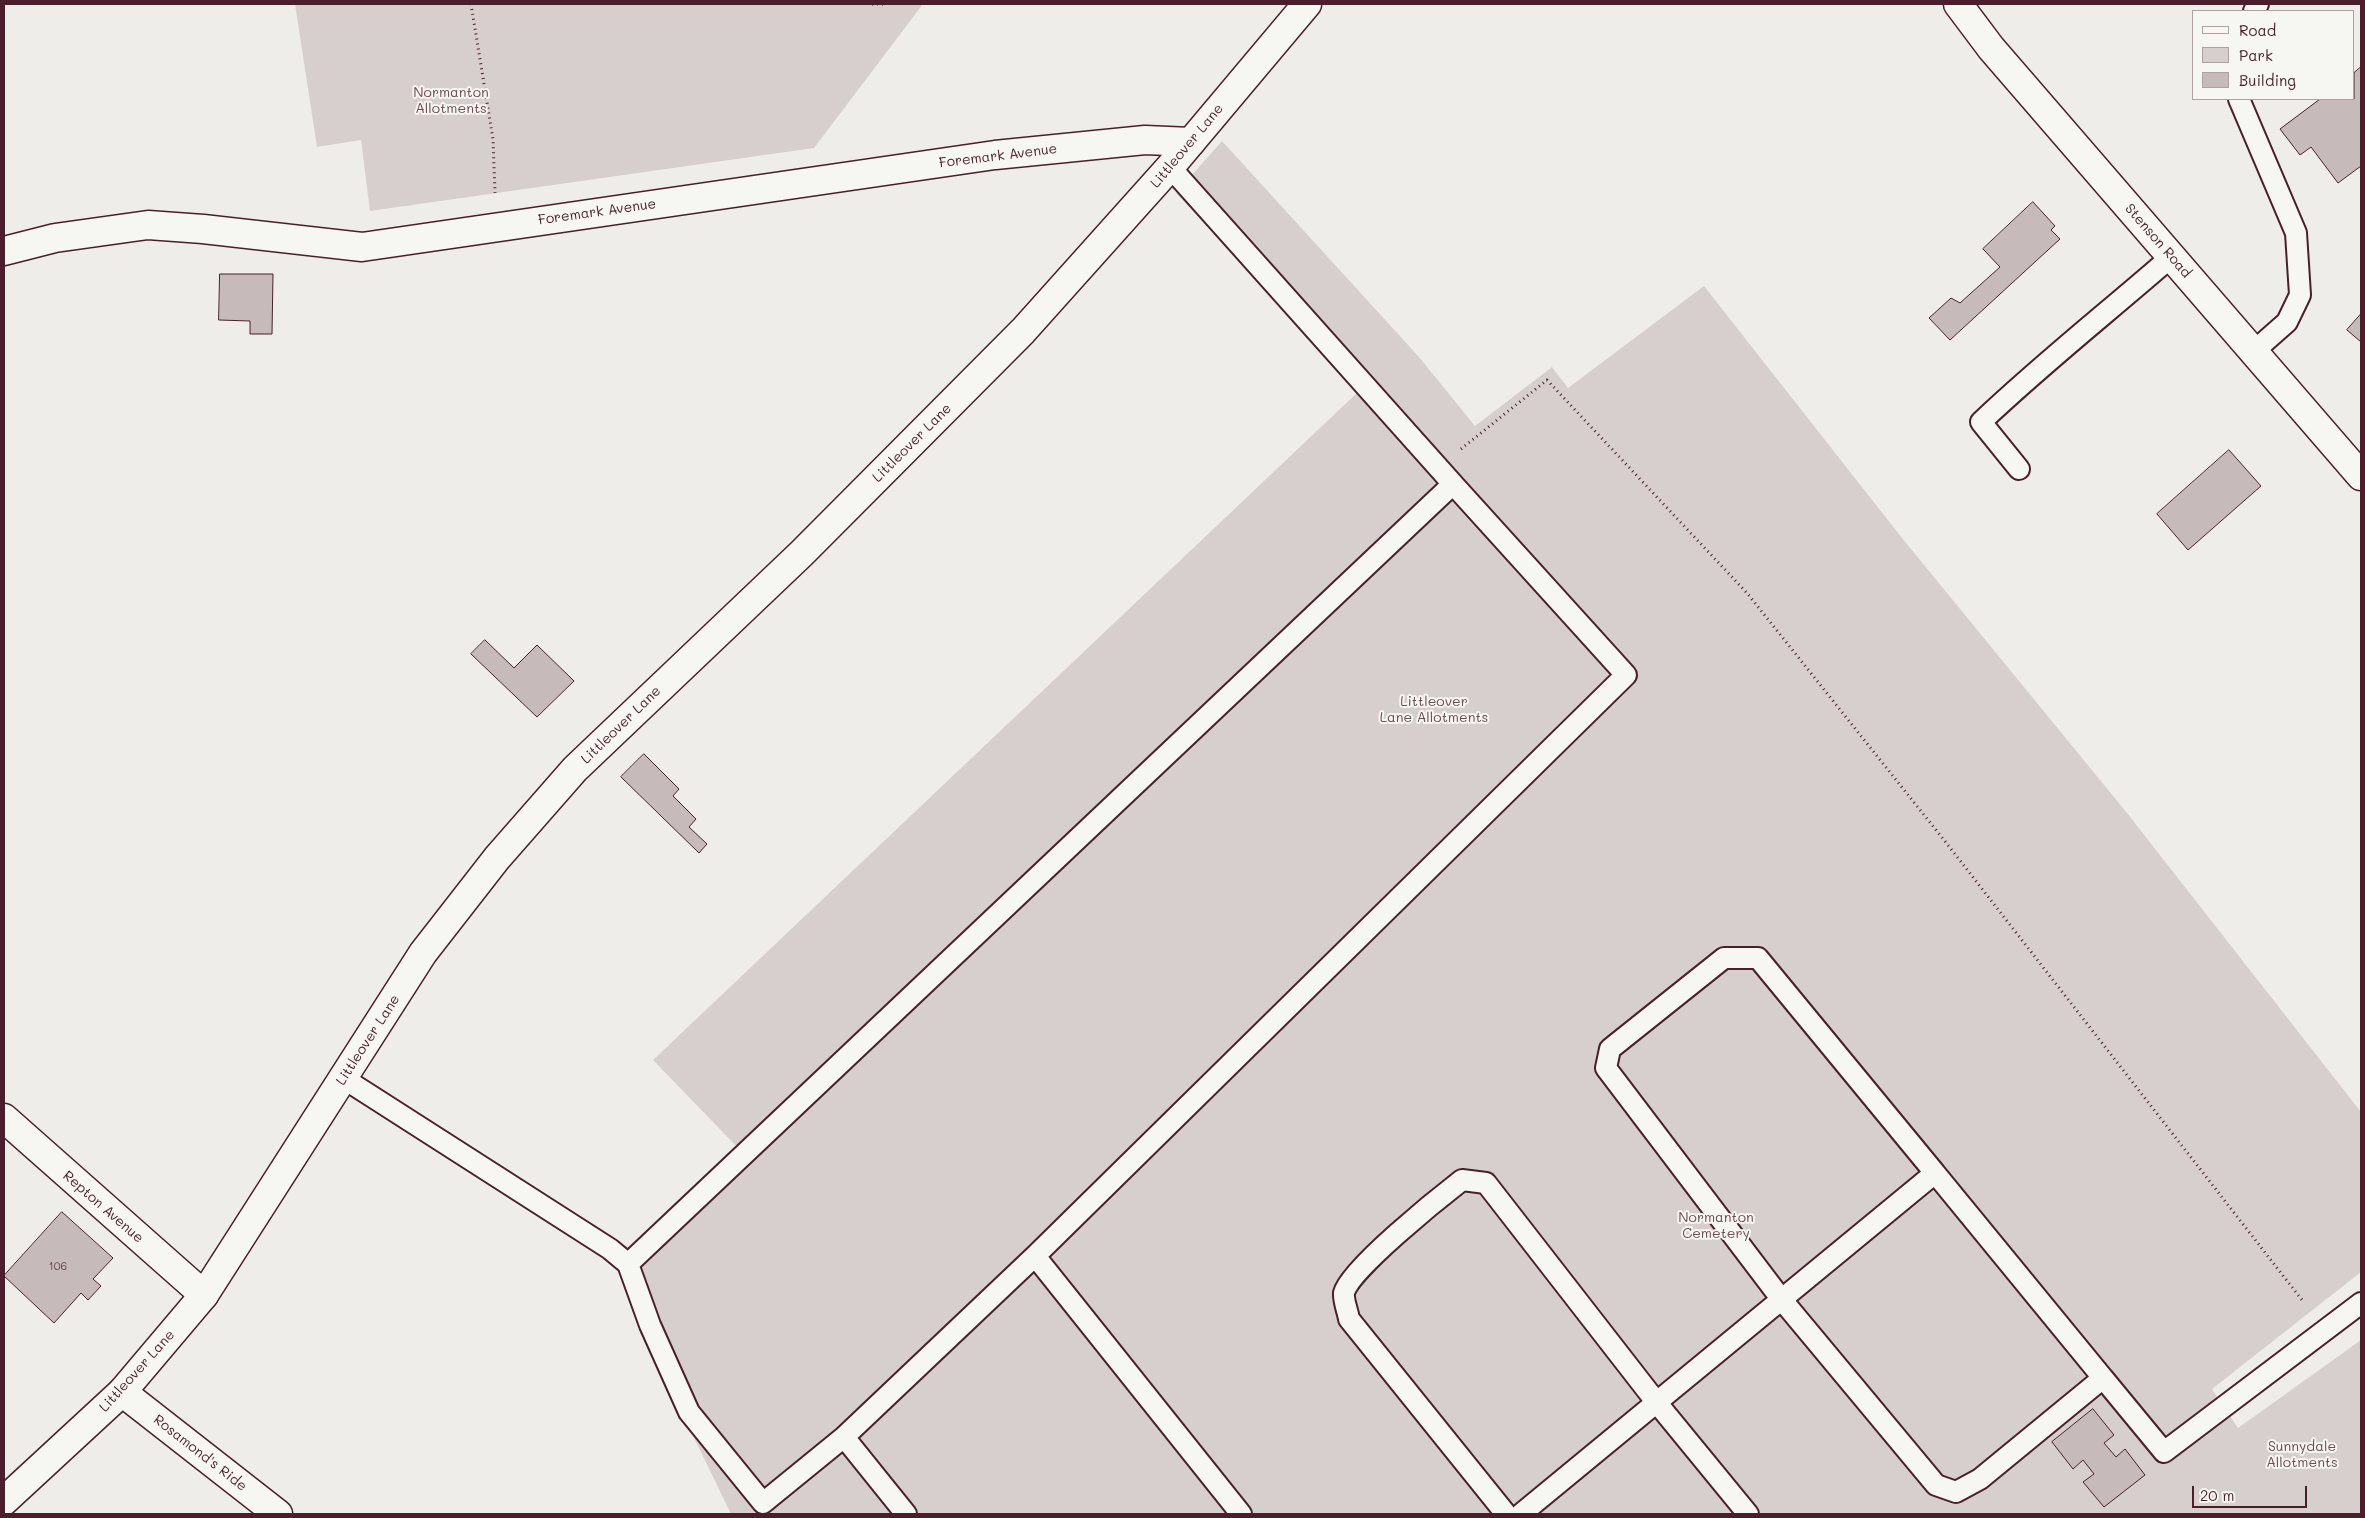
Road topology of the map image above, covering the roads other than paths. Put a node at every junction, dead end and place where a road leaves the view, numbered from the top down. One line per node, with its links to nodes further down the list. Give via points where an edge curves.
1 (1307, 4): 4 (street, Littleover Lane)
2 (1958, 4): 7 (street, Stenson Road, via 1991,48)
3 (2239, 100): 8 (lane, via 2296,233 2300,295 2287,322)
4 (1191, 142): 5 (street, Littleover Lane); 6 (street, Foremark Avenue, via 1145,140 995,155 362,247 148,225 55,238)
5 (1170, 167): 11 (lane); 12 (street, Littleover Lane, via 1016,338 802,553 575,769 497,858 423,953)
6 (4, 251)
7 (2171, 257): 8 (street, Stenson Road); 9 (lane, via 2020,384 1982,422)
8 (2253, 352): 10 (street, Stenson Road)
9 (2019, 469)
10 (2361, 476)
11 (1453, 484): 15 (lane, via 1626,674); 16 (lane)
12 (343, 1078): 16 (lane, via 610,1248); 17 (street, Littleover Lane)
13 (4, 1118): 17 (street, Repton Avenue)
14 (1935, 1173): 18 (lane); 18 (lane, via 1758,958 1724,958 1610,1049 1606,1068); 20 (lane)
15 (1035, 1256): 23 (lane); 27 (lane)
16 (628, 1264): 23 (lane, via 650,1325 690,1412 763,1503)
17 (204, 1295): 21 (street, Littleover Lane)
18 (1782, 1300): 20 (lane, via 1936,1485 1956,1492 1987,1474); 22 (lane)
19 (2361, 1303): 20 (lane, via 2164,1452)
20 (2103, 1378)
21 (122, 1392): 24 (street, Littleover Lane); 25 (street, Rosamond's Ride)
22 (1657, 1403): 28 (lane, via 1486,1183 1462,1180 1353,1275 1344,1294 1349,1319); 29 (lane); 30 (lane)
23 (844, 1436): 26 (lane)
24 (4, 1501)
25 (278, 1514)
26 (906, 1514)
27 (1241, 1514)
28 (1506, 1514)
29 (1521, 1514)
30 (1748, 1514)

